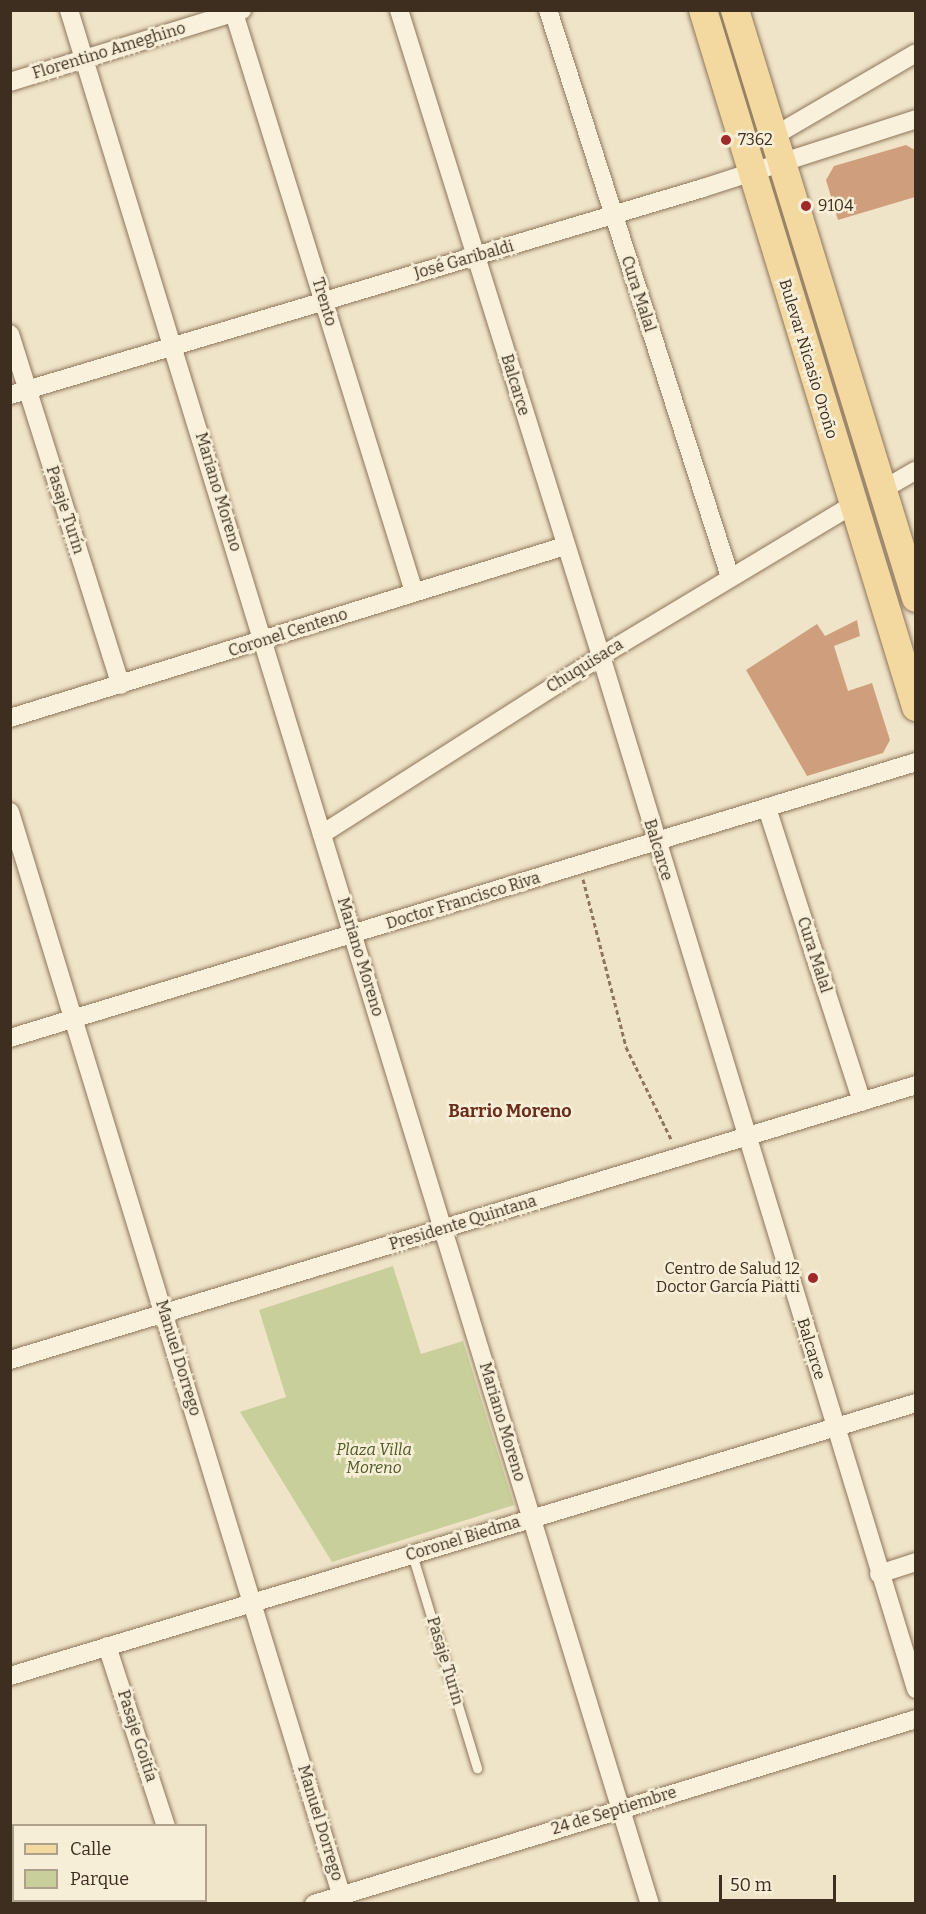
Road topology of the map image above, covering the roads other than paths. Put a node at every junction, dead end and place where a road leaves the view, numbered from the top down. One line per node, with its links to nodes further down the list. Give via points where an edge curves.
1 (69, 10): 8 (street, Mariano Moreno)
2 (399, 10): 14 (street, Balcarce)
3 (548, 10): 13 (street, Cura Malal)
4 (703, 10): 12 (main road, Bulevar Nicasio Oroño)
5 (735, 10): 11 (main road, Bulevar Nicasio Oroño)
6 (238, 12): 8 (street, Florentino Ameghino); 15 (street, Trento)
7 (915, 53): 11 (street)
8 (84, 59): 9 (street, Florentino Ameghino); 17 (street, Mariano Moreno)
9 (10, 81)
10 (915, 119): 11 (street, José Garibaldi)
11 (777, 149): 12 (street, José Garibaldi); 20 (main road, Bulevar Nicasio Oroño)
12 (751, 171): 13 (street, José Garibaldi); 21 (main road, Bulevar Nicasio Oroño)
13 (613, 215): 14 (street, José Garibaldi); 23 (street, Cura Malal)
14 (475, 257): 15 (street, José Garibaldi); 22 (street, Balcarce)
15 (323, 300): 17 (street, José Garibaldi); 24 (street, Trento)
16 (10, 334): 18 (street, Pasaje Turín)
17 (172, 346): 18 (street, José Garibaldi); 26 (street, Mariano Moreno)
18 (19, 393): 28 (street, Pasaje Turín)
19 (915, 470): 20 (street)
20 (882, 490): 25 (main road, Bulevar Nicasio Oroño)
21 (852, 505): 23 (street, Chuquisaca); 29 (main road, Bulevar Nicasio Oroño)
22 (565, 546): 24 (street, Coronel Centeno); 27 (street, Balcarce)
23 (730, 578): 27 (street, Chuquisaca)
24 (414, 591): 26 (street, Coronel Centeno)
25 (915, 598)
26 (264, 641): 28 (street, Coronel Centeno); 34 (street, Mariano Moreno)
27 (601, 656): 34 (street, Chuquisaca); 35 (street, Balcarce)
28 (121, 685): 30 (street, Coronel Centeno)
29 (915, 707)
30 (10, 718)
31 (915, 762): 32 (street, Doctor Francisco Riva)
32 (767, 807): 35 (street, Doctor Francisco Riva); 40 (street, Cura Malal)
33 (10, 812): 37 (street, Manuel Dorrego)
34 (322, 834): 36 (street, Mariano Moreno)
35 (656, 842): 36 (street, Doctor Francisco Riva); 41 (street, Balcarce)
36 (354, 934): 37 (street, Doctor Francisco Riva); 42 (street, Mariano Moreno)
37 (72, 1019): 38 (street, Doctor Francisco Riva); 43 (street, Manuel Dorrego)
38 (10, 1038)
39 (915, 1085): 40 (street, Presidente Quintana)
40 (862, 1102): 41 (street, Presidente Quintana)
41 (746, 1137): 42 (street, Presidente Quintana); 46 (street, Balcarce)
42 (443, 1229): 43 (street, Presidente Quintana); 47 (street, Mariano Moreno)
43 (164, 1313): 44 (street, Presidente Quintana); 51 (street, Manuel Dorrego)
44 (10, 1360)
45 (915, 1403): 46 (street, Coronel Biedma)
46 (836, 1427): 47 (street, Coronel Biedma); 50 (street, Balcarce)
47 (531, 1518): 48 (street, Coronel Biedma); 57 (street, Mariano Moreno)
48 (412, 1554): 51 (street, Coronel Biedma); 56 (lane, Pasaje Turín)
49 (915, 1562): 50 (street)
50 (879, 1574): 54 (street, Balcarce)
51 (253, 1603): 52 (street, Coronel Biedma); 59 (street, Manuel Dorrego)
52 (107, 1646): 53 (street, Coronel Biedma); 58 (street, Pasaje Goitía)
53 (10, 1676)
54 (915, 1689)
55 (915, 1719): 57 (street, 24 de Septiembre)
56 (477, 1768)
57 (621, 1809): 59 (street, 24 de Septiembre); 61 (street, Mariano Moreno)
58 (165, 1824)
59 (343, 1899): 60 (street, 24 de Septiembre)
60 (314, 1904)
61 (650, 1904)

